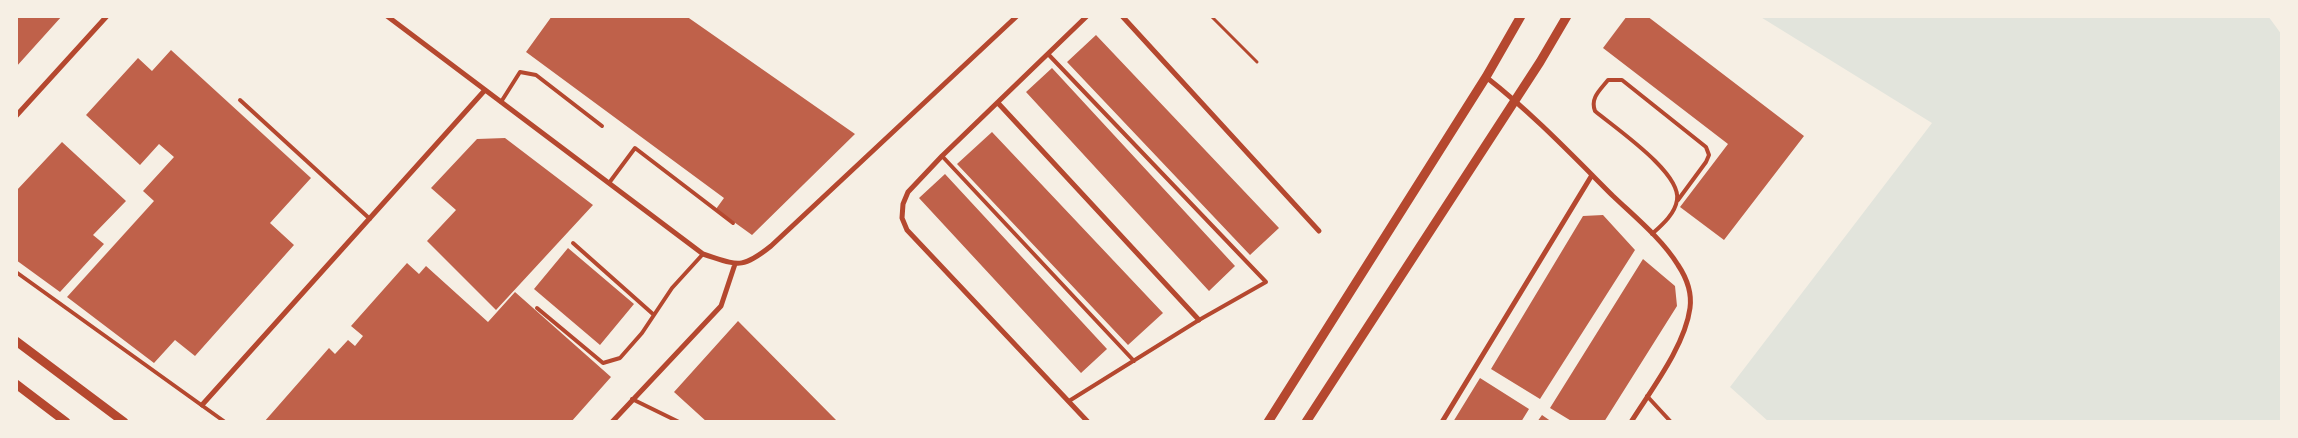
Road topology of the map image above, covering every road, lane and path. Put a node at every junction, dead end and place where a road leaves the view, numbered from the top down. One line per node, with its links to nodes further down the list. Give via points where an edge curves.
1 (107, 16): 17 (street)
2 (387, 16): 12 (street)
3 (1018, 16): 29 (street, via 771,246 752,261)
4 (1087, 16): 9 (street)
5 (1122, 16): 25 (street)
6 (1211, 16): 10 (path)
7 (1521, 16): 11 (street)
8 (1567, 16): 14 (street)
9 (1048, 54): 16 (street); 33 (lane, via 1266,282)
10 (1257, 62)
11 (1486, 77): 14 (street); 47 (street)
12 (485, 90): 15 (street); 23 (street)
13 (240, 100): 23 (lane)
14 (1515, 100): 20 (street); 48 (street)
15 (501, 102): 18 (lane, via 520,72 536,75); 21 (street)
16 (998, 104): 19 (street); 33 (street)
17 (16, 116)
18 (602, 126)
19 (942, 156): 35 (lane); 39 (street, via 908,192 902,218 908,230)
20 (1592, 175): 26 (street); 49 (street)
21 (609, 183): 24 (lane, via 635,148); 28 (street)
22 (1678, 200): 22 (lane, via 1670,176 1595,111 1594,98 1608,80 1622,80 1706,147 1709,154 1706,162); 26 (lane, via 1674,210)
23 (370, 219): 40 (street)
24 (733, 223)
25 (1319, 231)
26 (1652, 234): 37 (street, via 1678,264 1688,283 1690,307 1680,339)
27 (573, 243): 32 (lane)
28 (703, 254): 29 (street); 32 (lane, via 672,288)
29 (735, 264): 38 (street, via 720,306)
30 (16, 272): 40 (lane)
31 (537, 308): 32 (lane, via 603,363 620,358)
32 (654, 315)
33 (1199, 320): 35 (lane)
34 (16, 341): 42 (street)
35 (1134, 361): 39 (lane)
36 (16, 384): 41 (street)
37 (1647, 396): 50 (street); 51 (lane)
38 (632, 399): 44 (street); 45 (lane)
39 (1069, 402): 46 (street)
40 (202, 405): 43 (lane)
41 (66, 422)
42 (124, 422)
43 (225, 422)
44 (612, 422)
45 (679, 422)
46 (1088, 422)
47 (1268, 422)
48 (1306, 422)
49 (1442, 422)
50 (1631, 422)
51 (1672, 422)

